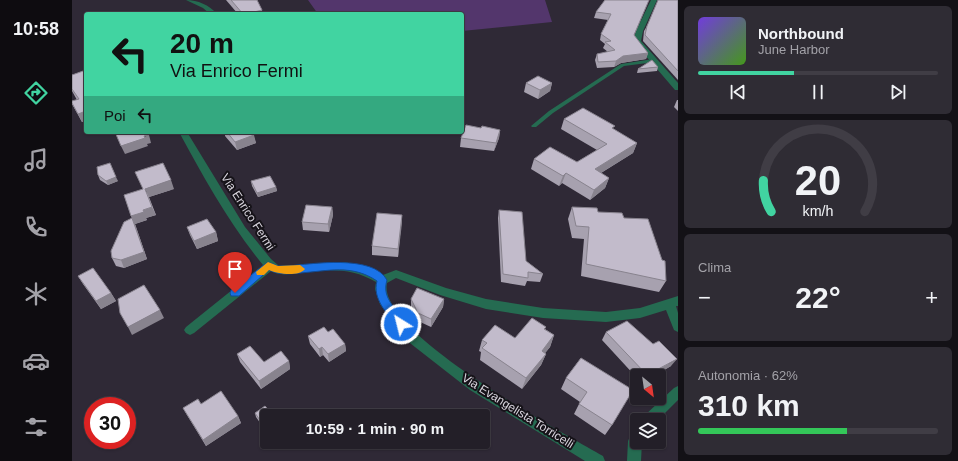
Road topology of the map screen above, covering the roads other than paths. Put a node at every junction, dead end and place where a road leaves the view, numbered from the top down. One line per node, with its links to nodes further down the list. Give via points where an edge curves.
1 (189, 0): 3 (street)
2 (654, 0): 4 (street, via 637,41)
3 (211, 12)
4 (653, 61): 5 (street); 6 (lane, via 623,65)
5 (678, 88)
6 (534, 126)
7 (184, 134): 8 (street, Via Enrico Fermi, via 237,222)
8 (268, 266): 9 (street, Via Enrico Fermi, via 277,270 288,270 345,265 368,270); 12 (street)
9 (382, 280): 10 (street, via 396,274 486,304 543,313 606,317 640,313); 16 (street, Via Evangelista Torricelli, via 380,289 384,301 410,336 474,386)
10 (673, 302): 11 (street)
11 (678, 327)
12 (190, 330)
13 (678, 392): 14 (street)
14 (656, 413)
15 (635, 449): 17 (street)
16 (598, 461)
17 (634, 461)

